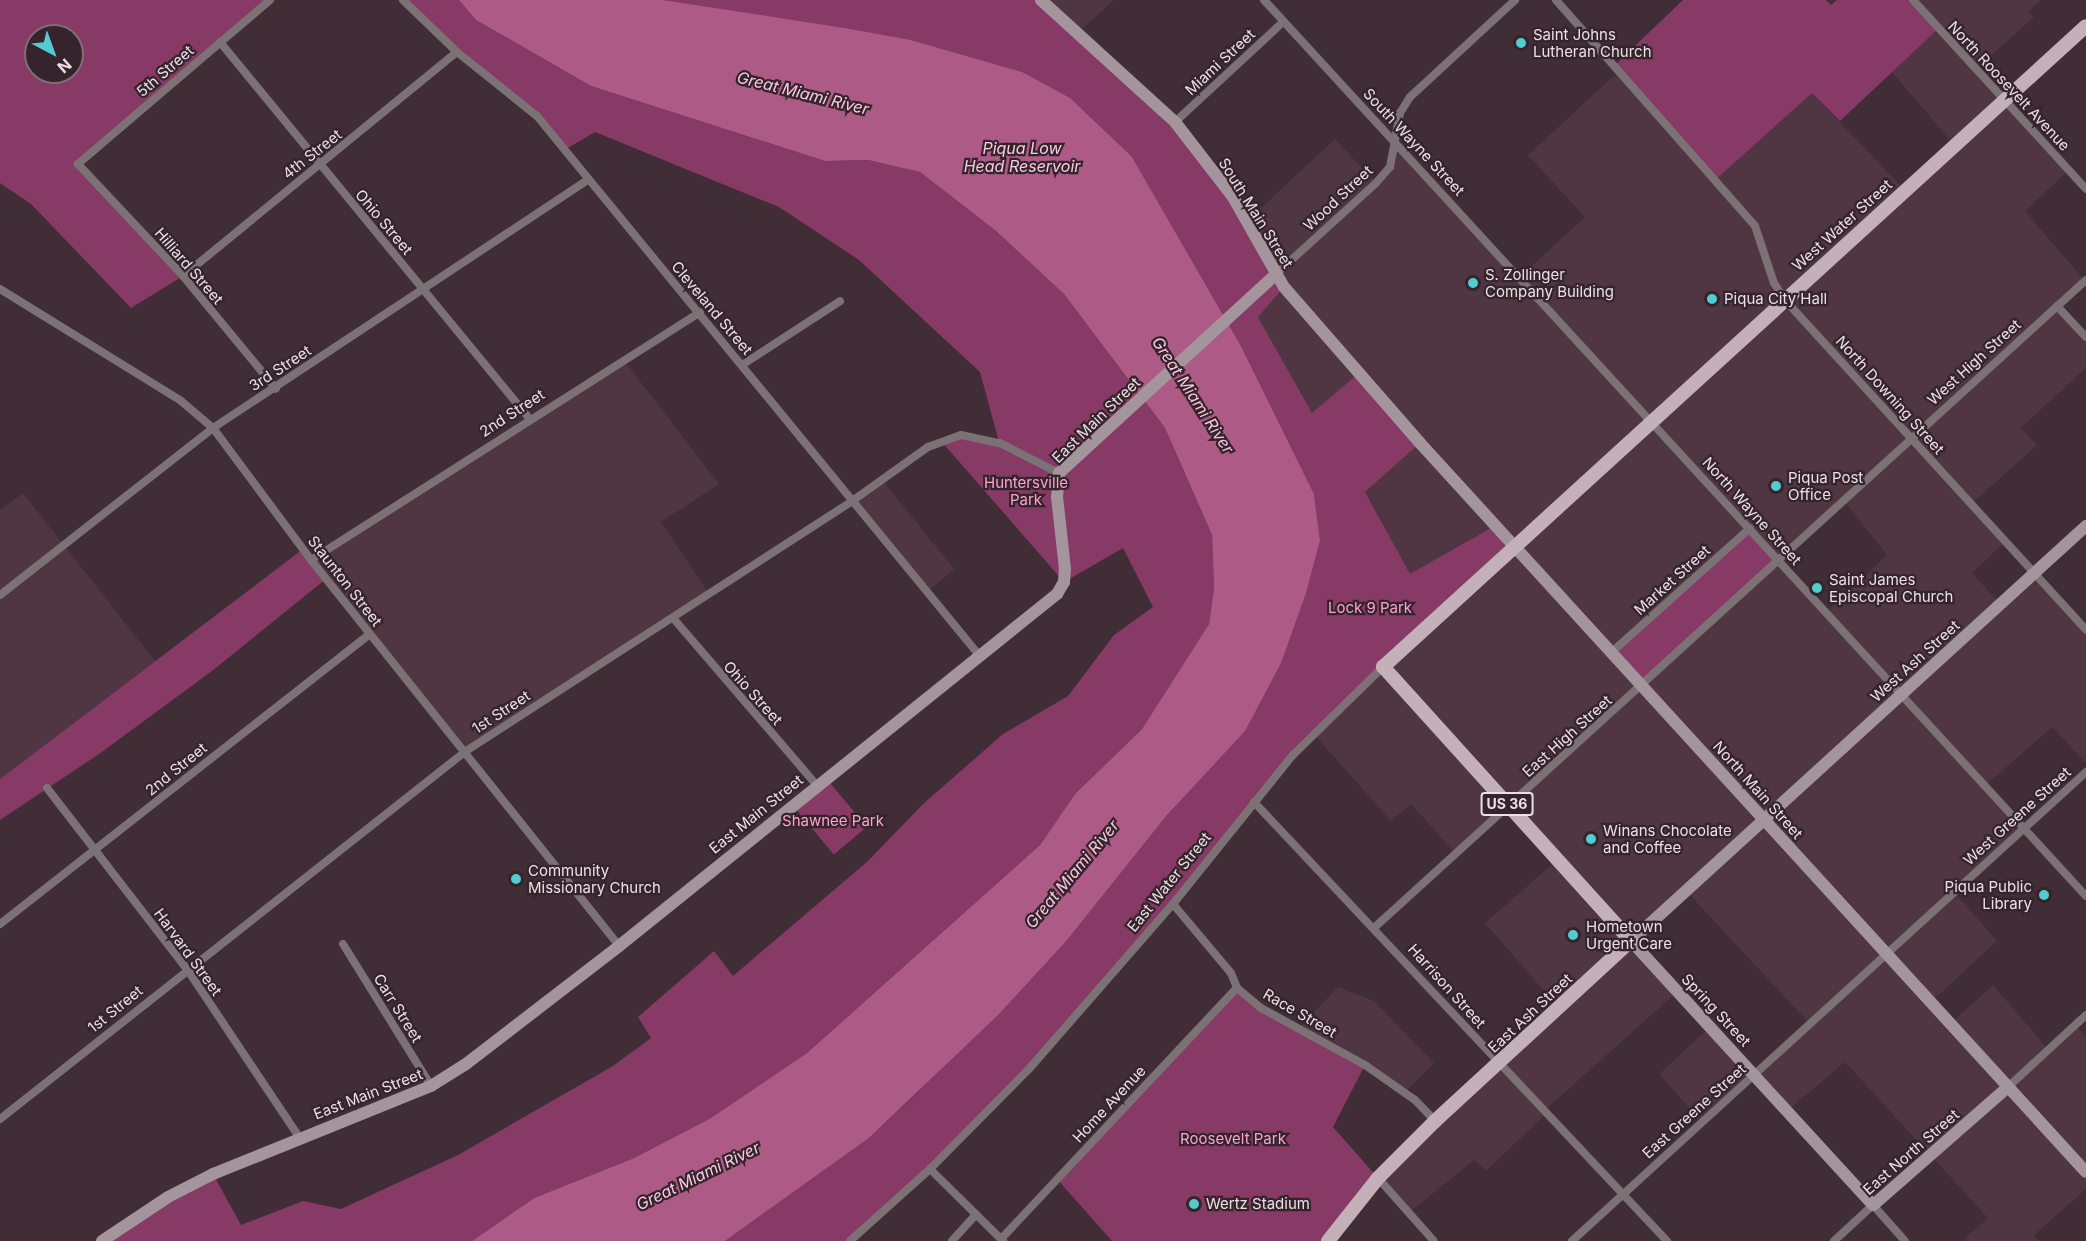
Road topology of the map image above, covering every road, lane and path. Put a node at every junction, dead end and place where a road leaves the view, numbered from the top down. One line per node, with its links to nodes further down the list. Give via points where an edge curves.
1 (270, 0): 10 (street, 5th Street)
2 (403, 0): 11 (street, Cleveland Street)
3 (1041, 0): 13 (street, South Main Street)
4 (1264, 0): 8 (street, South Wayne Street)
5 (1556, 0): 24 (street, North Downing Street, via 1755,226 1774,283)
6 (1913, 0): 12 (street, North Roosevelt Avenue)
7 (1511, 1): 14 (street, Wood Street, via 1410,97 1400,113)
8 (1283, 22): 13 (street, Miami Street); 14 (street, South Wayne Street)
9 (2086, 26): 12 (main road, West Water Street)
10 (220, 42): 15 (street, 5th Street); 16 (street, Ohio Street)
11 (457, 52): 16 (street, 4th Street); 17 (street, Cleveland Street, via 537,116)
12 (2004, 100): 18 (street, North Roosevelt Avenue); 24 (main road, West Water Street)
13 (1175, 122): 19 (street, South Main Street, via 1233,197)
14 (1395, 143): 19 (street, Wood Street, via 1390,167 1376,183); 26 (street, South Wayne Street)
15 (78, 164): 20 (street, Hilliard Street)
16 (319, 165): 20 (street, 4th Street); 23 (street, Ohio Street)
17 (587, 180): 23 (street, 3rd Street); 28 (street, Cleveland Street)
18 (2086, 189)
19 (1276, 274): 35 (street, South Main Street); 37 (street, East Main Street)
20 (183, 276): 31 (street, Hilliard Street)
21 (2086, 280): 27 (street, West High Street)
22 (0, 289): 34 (street, Staunton Street, via 181,401)
23 (422, 289): 31 (street, 3rd Street); 32 (street, Ohio Street)
24 (1784, 299): 33 (main road, West Water Street); 36 (street, North Downing Street)
25 (840, 301): 30 (street)
26 (1545, 303): 33 (street, North Wayne Street)
27 (2058, 306): 29 (street); 36 (street, West High Street)
28 (700, 312): 30 (street, Cleveland Street); 32 (street, 2nd Street)
29 (2086, 337)
30 (742, 365): 38 (street, Cleveland Street)
31 (276, 388): 34 (street, 3rd Street)
32 (529, 418): 42 (street, 2nd Street)
33 (1651, 419): 40 (street, North Wayne Street); 41 (main road, West Water Street)
34 (213, 428): 42 (street, Staunton Street); 45 (street, 3rd Street)
35 (1407, 428): 41 (street, North Main Street)
36 (1910, 438): 43 (street, West High Street); 44 (street, North Downing Street)
37 (1059, 473): 38 (street, 1st Street, via 1000,443 961,435 928,447); 50 (street, East Main Street, via 1057,497 1064,582 1057,594)
38 (855, 499): 46 (street, 1st Street); 50 (street, Cleveland Street)
39 (2086, 526): 44 (street, West Ash Street)
40 (1750, 528): 43 (street, North Wayne Street); 49 (street, Market Street)
41 (1515, 546): 49 (street, North Main Street); 51 (main road, East Water Street)
42 (311, 560): 48 (street, Staunton Street)
43 (1778, 560): 52 (street, West High Street); 53 (street, North Wayne Street)
44 (2034, 573): 47 (street, North Downing Street); 53 (street, West Ash Street)
45 (0, 595)
46 (674, 618): 54 (street, 1st Street); 56 (street, Ohio Street)
47 (2086, 630)
48 (370, 634): 54 (street, Staunton Street); 62 (street, 2nd Street)
49 (1612, 651): 52 (street, North Main Street)
50 (979, 655): 56 (street, East Main Street)
51 (1383, 667): 58 (street, East Water Street, via 1293,755); 59 (main road, Spring Street / US 36)
52 (1643, 685): 59 (street, East High Street); 60 (street, North Main Street)
53 (1900, 695): 60 (street, West Ash Street); 61 (street, North Wayne Street)
54 (466, 751): 69 (street, Staunton Street); 71 (street, 1st Street)
55 (2086, 772): 61 (street, West Greene Street)
56 (816, 784): 69 (street, East Main Street)
57 (47, 788): 62 (street, Harvard Street)
58 (1254, 802): 64 (street, East Water Street); 66 (street, Harrison Street)
59 (1509, 806): 66 (street, East High Street); 67 (main road, Spring Street / US 36)
60 (1764, 819): 67 (street, East Ash Street); 70 (street, North Main Street)
61 (2025, 827): 63 (street, North Wayne Street); 70 (street, West Greene Street)
62 (94, 851): 65 (street, 2nd Street); 71 (street, Harvard Street)
63 (2086, 896)
64 (1173, 904): 72 (street, Race Street, via 1231,973); 81 (street, East Water Street, via 1029,1069)
65 (0, 924)
66 (1375, 927): 74 (street, Harrison Street)
67 (1631, 941): 74 (main road, East Ash Street); 75 (street, Spring Street)
68 (343, 944): 76 (street, Carr Street)
69 (619, 946): 76 (street, East Main Street)
70 (1887, 954): 75 (street, East Greene Street); 77 (street, North Main Street)
71 (187, 969): 78 (street, 1st Street); 80 (street, Harvard Street)
72 (1237, 988): 79 (street, Race Street, via 1261,1008 1365,1065 1415,1100); 87 (street, Home Avenue)
73 (2086, 1015): 77 (street)
74 (1500, 1064): 79 (main road, East Ash Street); 84 (street, Harrison Street)
75 (1754, 1075): 84 (street, East Greene Street); 85 (street, Spring Street)
76 (431, 1086): 80 (street, East Main Street)
77 (2008, 1087): 82 (street, North Main Street); 85 (street, East North Street)
78 (0, 1119)
79 (1435, 1121): 83 (main road, East Ash Street)
80 (299, 1137): 88 (street, East Main Street, via 168,1197)
81 (930, 1169): 86 (street); 89 (street, East Water Street)
82 (2086, 1172)
83 (1378, 1178): 91 (main road, East Ash Street); 92 (street)
84 (1624, 1193): 93 (street, East Greene Street); 94 (street, Harrison Street)
85 (1873, 1205): 95 (street, East North Street); 96 (street, Spring Street)
86 (976, 1214): 87 (street); 90 (street)
87 (1002, 1240)
88 (102, 1241)
89 (850, 1241)
90 (952, 1241)
91 (1328, 1241)
92 (1434, 1241)
93 (1572, 1241)
94 (1667, 1241)
95 (1834, 1241)
96 (1905, 1241)

